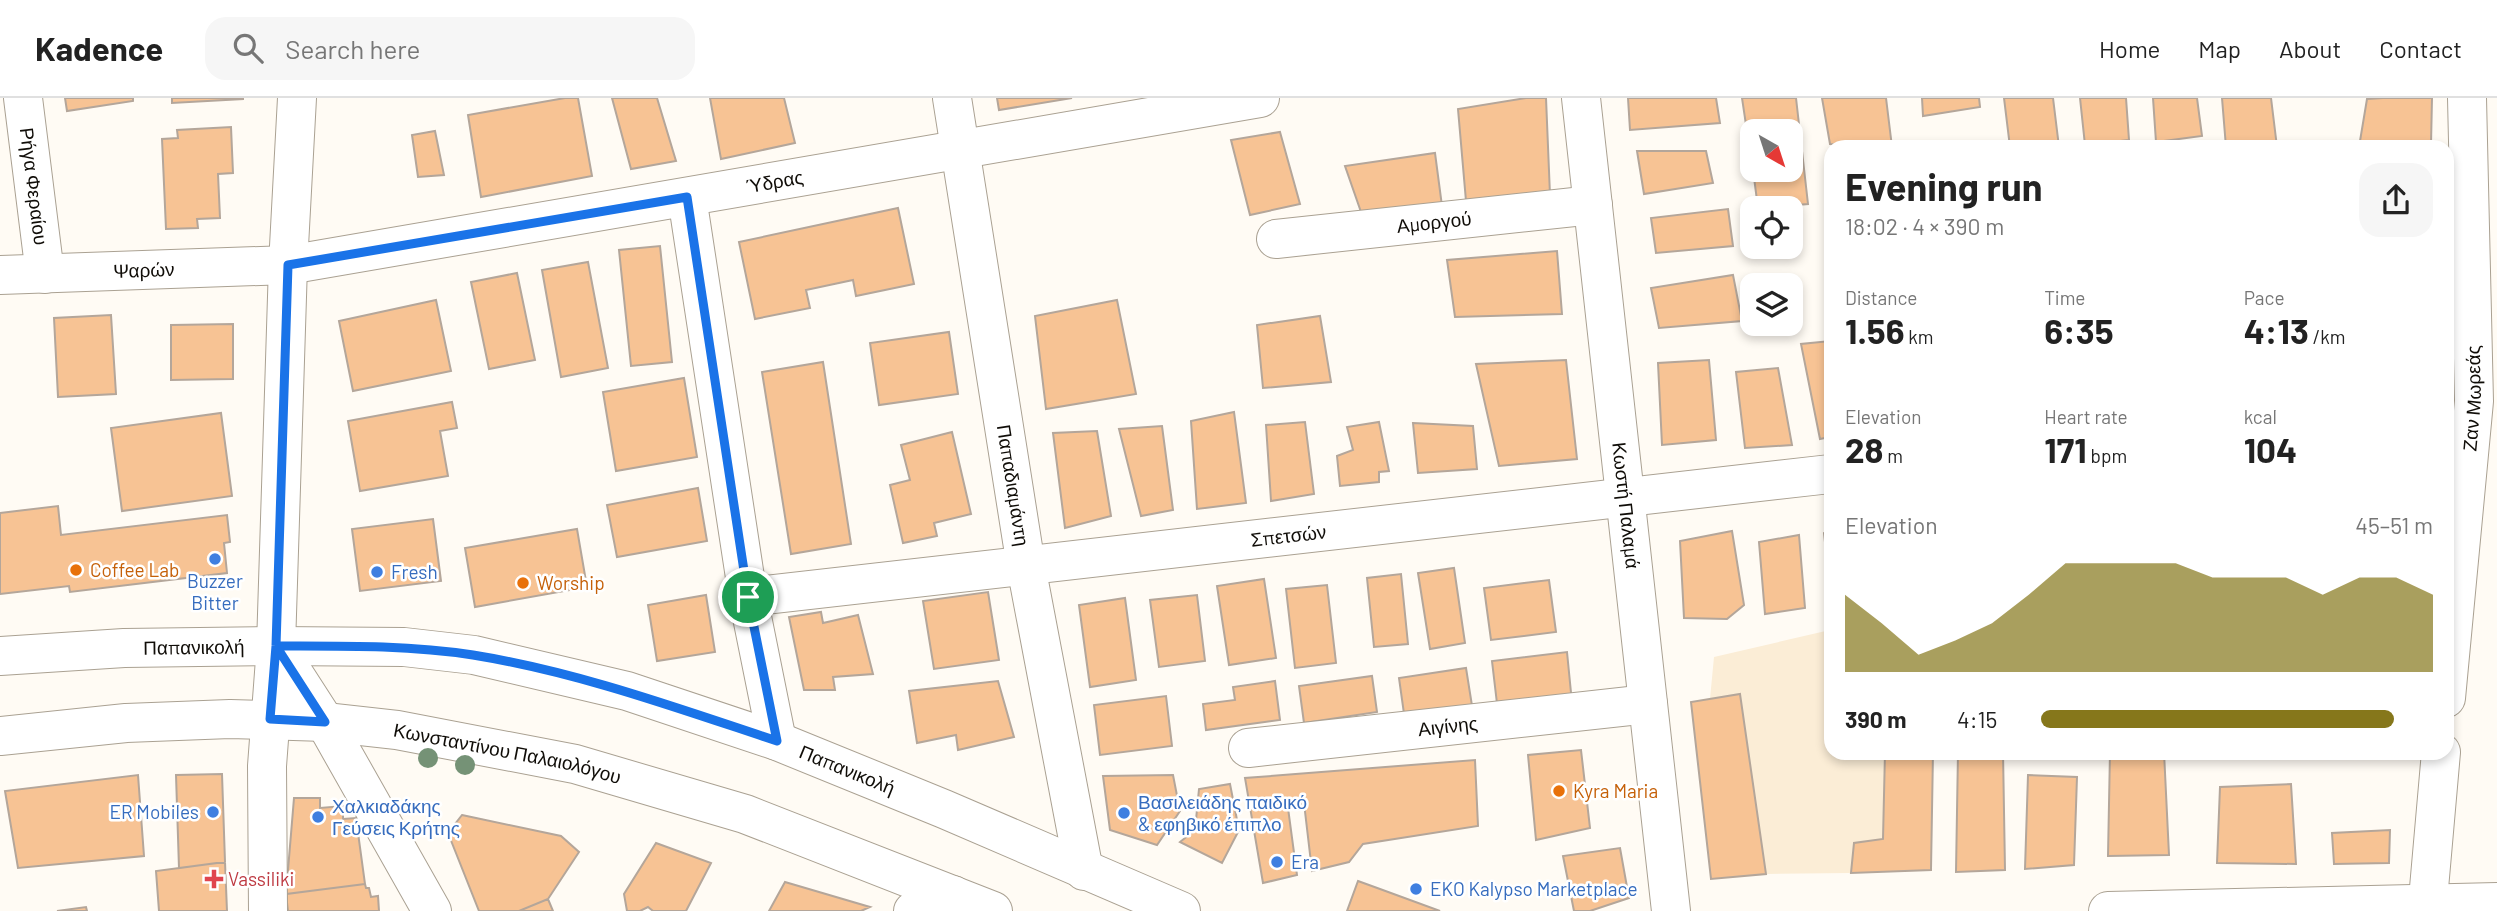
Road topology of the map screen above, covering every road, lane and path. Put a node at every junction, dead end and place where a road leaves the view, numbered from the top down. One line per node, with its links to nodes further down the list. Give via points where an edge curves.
1 (23, 98): 12 (street, Ρήγα Φεραίου)
2 (298, 98): 11 (street)
3 (953, 98): 7 (street, Παπαδιαμάντη)
4 (1260, 98): 7 (street, Ύδρας)
5 (1581, 98): 9 (street, Κωστή Παλαμά)
6 (2467, 98): 14 (street, Ζαν Μωρεάς)
7 (960, 150): 8 (street, Ύδρας); 17 (street, Παπαδιαμάντη)
8 (687, 197): 11 (street, Ύδρας); 18 (street)
9 (1593, 205): 10 (street, Αμοργού); 16 (street, Κωστή Παλαμά)
10 (1276, 239)
11 (288, 265): 12 (street, Ψαρών); 20 (street)
12 (45, 274): 13 (street, Ψαρών)
13 (0, 275)
14 (2473, 401): 19 (street, Ζαν Μωρεάς)
15 (1824, 475): 16 (street, Σπετσών)
16 (1625, 498): 17 (street, Σπετσών); 22 (street, Κωστή Παλαμά)
17 (1026, 566): 18 (street, Σπετσών); 29 (street, Παπαδιαμάντη)
18 (748, 597): 26 (street)
19 (2454, 610)
20 (276, 646): 21 (street, Παπανικολή, via 124,648); 23 (street); 24 (street); 26 (street, Παπανικολή, via 404,647 474,656 627,691)
21 (0, 656)
22 (1648, 704): 27 (street, Αιγίνης); 37 (street, Κωστή Παλαμά)
23 (270, 719): 24 (street, Κωνσταντίνου Παλαιολόγου); 25 (street, Κωνσταντίνου Παλαιολόγου, via 126,723); 33 (street)
24 (325, 722): 31 (street, Κωνσταντίνου Παλαιολόγου, via 397,730 575,764 745,814); 34 (street)
25 (0, 736)
26 (777, 741): 29 (street, Παπανικολή)
27 (1248, 748)
28 (2440, 760): 32 (street)
29 (1084, 871): 36 (street, Παπανικολή)
30 (2497, 902): 32 (street)
31 (973, 905): 35 (street)
32 (2427, 907): 38 (street)
33 (268, 911)
34 (432, 911)
35 (914, 911)
36 (1181, 911)
37 (1671, 911)
38 (2108, 911)

